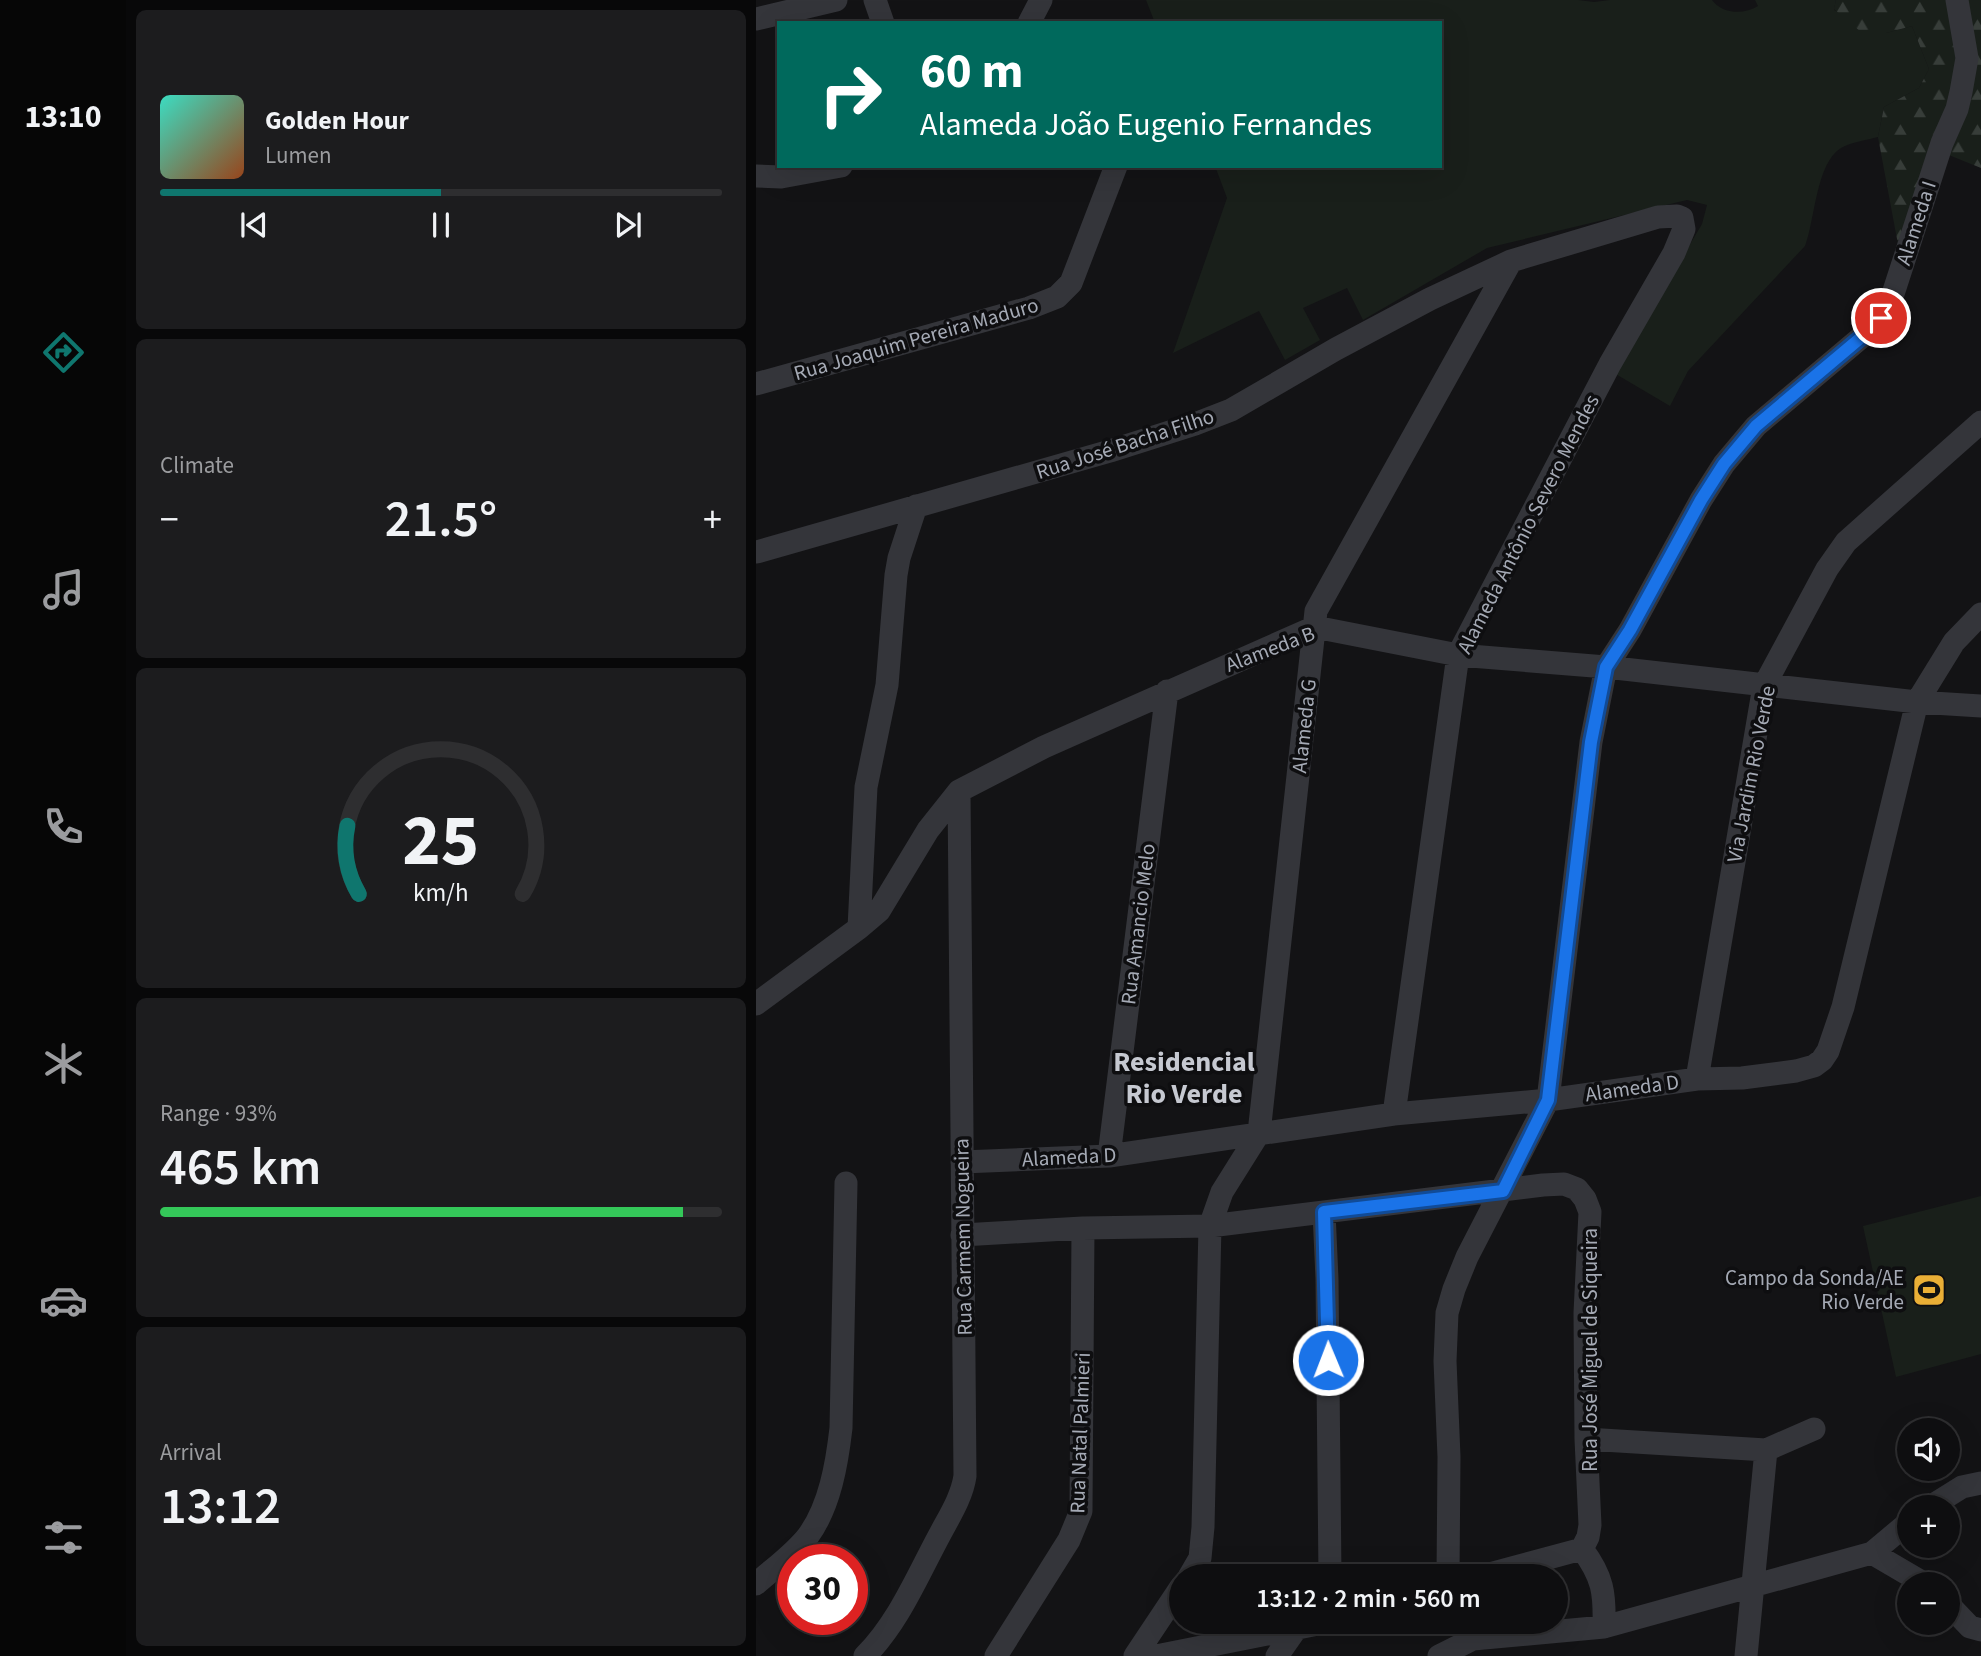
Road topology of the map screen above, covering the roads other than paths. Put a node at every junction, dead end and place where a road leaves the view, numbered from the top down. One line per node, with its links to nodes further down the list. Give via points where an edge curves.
1 (836, 0): 5 (street)
2 (875, 0): 6 (street)
3 (1041, 0): 7 (street)
4 (1957, 0): 21 (street, Alameda I, via 1967,58 1961,92 1886,309 1864,335 1756,426 1724,464)
5 (756, 19)
6 (882, 21)
7 (1030, 21)
8 (830, 168): 10 (street, via 781,177)
9 (1115, 168): 13 (street, Rua Joaquim Pereira Maduro, via 1071,284 1057,297)
10 (756, 176)
11 (1629, 225): 12 (street, Rua José Bacha Filho); 20 (street, Alameda Antônio Severo Mendes, via 1668,216 1679,217 1684,224 1675,253 1610,364)
12 (1511, 261): 15 (street, Rua José Bacha Filho, via 1430,299 1218,416 1110,452); 19 (street, Alameda G, via 1321,598)
13 (756, 384)
14 (1981, 422): 22 (street, Via Jardim Rio Verde, via 1846,542)
15 (916, 506): 16 (street, Rua José Bacha Filho); 27 (street, via 899,558 887,685 866,787)
16 (756, 552): 17 (street)
17 (756, 558)
18 (1981, 614): 24 (street, Alameda D, via 1954,642)
19 (1315, 627): 20 (street, Alameda B); 23 (street, Alameda B); 32 (street, Alameda G)
20 (1458, 655): 21 (street, Alameda B); 31 (street, Alameda Antônio Severo Mendes)
21 (1606, 667): 22 (street, Alameda B); 30 (street, Alameda I, via 1591,742)
22 (1764, 686): 24 (street, Alameda B); 29 (street, Via Jardim Rio Verde)
23 (1167, 691): 26 (street, Alameda B); 33 (street, Rua Amancio Melo)
24 (1917, 702): 25 (street, Alameda B); 29 (street, Alameda D, via 1843,1007 1828,1051 1810,1068)
25 (1981, 706)
26 (959, 791): 27 (street, via 879,911); 34 (street, Rua Carmem Nogueira)
27 (859, 929): 28 (street)
28 (756, 1004)
29 (1697, 1079): 30 (street, Alameda D)
30 (1548, 1100): 31 (street, Alameda D); 36 (street, Alameda I)
31 (1394, 1114): 32 (street, Alameda D)
32 (1259, 1133): 33 (street, Alameda D); 38 (street, Alameda G, via 1222,1192)
33 (1109, 1156): 34 (street, Alameda D)
34 (962, 1162): 40 (street, Rua Carmem Nogueira)
35 (846, 1183): 54 (street, via 841,1428 836,1465 820,1517 809,1535)
36 (1503, 1191): 37 (street); 42 (street, Rua José Miguel de Siqueira, via 1559,1184 1577,1189 1586,1199 1590,1213); 51 (street, Alameda I, via 1467,1257 1447,1313)
37 (1324, 1212): 38 (street); 50 (street)
38 (1210, 1226): 39 (street); 49 (street, Alameda G, via 1203,1527)
39 (1083, 1228): 40 (street); 63 (street, Rua Natal Palmieri, via 1081,1511 1069,1540)
40 (962, 1235): 62 (street, Rua Carmem Nogueira, via 964,1484 893,1621)
41 (1814, 1429): 43 (street)
42 (1586, 1438): 43 (street); 47 (street, Rua José Miguel de Siqueira, via 1590,1525)
43 (1766, 1450): 55 (street)
44 (1981, 1483): 45 (street)
45 (1949, 1495)
46 (1897, 1532): 48 (street)
47 (1582, 1549): 52 (street); 58 (street, via 1603,1586)
48 (1872, 1553): 53 (street); 55 (street)
49 (1197, 1564)
50 (1330, 1564)
51 (1448, 1564)
52 (1526, 1564)
53 (1904, 1572)
54 (756, 1584)
55 (1754, 1586): 58 (street); 68 (street)
56 (1169, 1605): 64 (street)
57 (1960, 1617): 59 (street)
58 (1604, 1627): 67 (street, via 1473,1639)
59 (1981, 1630)
60 (1270, 1634): 65 (street)
61 (1293, 1634): 66 (street)
62 (865, 1656)
63 (996, 1656)
64 (1135, 1656)
65 (1156, 1656)
66 (1278, 1656)
67 (1439, 1656)
68 (1746, 1656)

